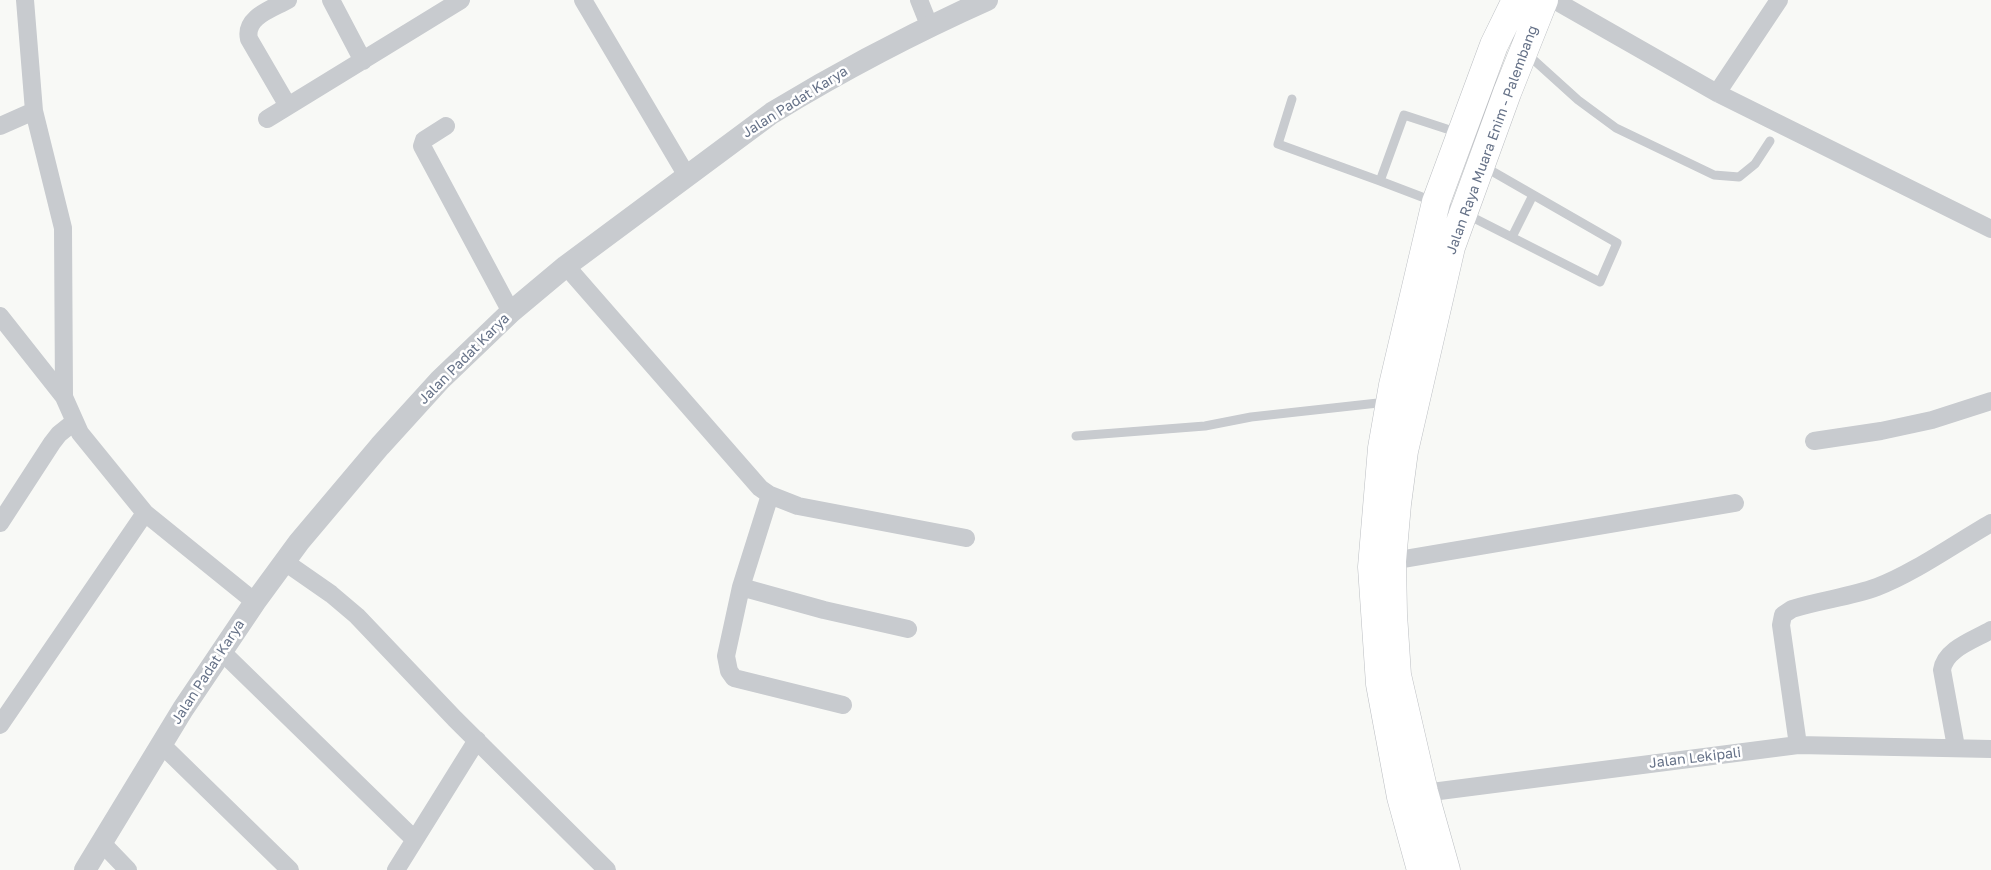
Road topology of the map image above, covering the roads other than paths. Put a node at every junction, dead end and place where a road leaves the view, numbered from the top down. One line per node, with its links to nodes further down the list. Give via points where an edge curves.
1 (25, 0): 18 (street)
2 (288, 0): 17 (street, via 256,18 247,31)
3 (331, 0): 14 (street)
4 (461, 0): 14 (street)
5 (583, 0): 25 (street)
6 (920, 0): 12 (street)
7 (987, 0): 12 (street, Jalan Padat Karya)
8 (1516, 0): 22 (main road, Jalan Raya Muara Enim - Palembang, via 1494,46)
9 (1544, 0): 13 (main road, Jalan Raya Muara Enim - Palembang)
10 (1554, 0): 15 (street)
11 (1779, 0): 15 (street)
12 (930, 25): 25 (street, Jalan Padat Karya, via 772,113)
13 (1523, 52): 23 (lane, via 1616,128 1714,175 1739,177 1755,164); 24 (main road, Jalan Raya Muara Enim - Palembang)
14 (363, 60): 17 (street)
15 (1717, 93): 30 (street)
16 (1292, 99): 26 (lane, via 1278,144)
17 (288, 106): 19 (street)
18 (34, 111): 20 (street); 35 (street, via 63,228)
19 (267, 119)
20 (0, 126)
21 (446, 126): 33 (street, via 424,140 422,146)
22 (1462, 134): 26 (lane, via 1404,115); 28 (main road, Jalan Raya Muara Enim - Palembang)
23 (1770, 141)
24 (1481, 165): 27 (lane); 29 (main road, Jalan Raya Muara Enim - Palembang)
25 (687, 176): 32 (street, Jalan Padat Karya)
26 (1380, 181): 28 (lane)
27 (1533, 195): 31 (lane); 31 (lane, via 1617,243 1600,282)
28 (1436, 202): 29 (lane); 36 (main road, Jalan Raya Muara Enim - Palembang)
29 (1464, 212): 31 (lane); 47 (main road, Jalan Raya Muara Enim - Palembang, via 1451,247 1404,451)
30 (1991, 229)
31 (1512, 237)
32 (566, 266): 33 (street, Jalan Padat Karya); 41 (street, via 760,488)
33 (511, 312): 48 (street, Jalan Padat Karya, via 440,380 380,446)
34 (0, 316): 35 (street)
35 (64, 398): 38 (street)
36 (1390, 401): 39 (lane, via 1251,417 1205,426); 61 (main road, Jalan Raya Muara Enim - Palembang, via 1382,448 1372,567 1380,684)
37 (1991, 401): 40 (street, via 1932,420)
38 (74, 422): 43 (street); 45 (street, via 52,443)
39 (1076, 436)
40 (1814, 441)
41 (770, 495): 46 (street, via 798,506); 49 (street)
42 (1735, 503): 47 (street)
43 (145, 512): 50 (street); 55 (street)
44 (1991, 522): 58 (street, via 1896,578 1859,593 1792,609 1784,616 1780,625)
45 (0, 523)
46 (966, 538)
47 (1392, 561): 61 (main road, Jalan Raya Muara Enim - Palembang, via 1397,675)
48 (285, 562): 50 (street, Jalan Padat Karya); 56 (street, via 357,616)
49 (742, 586): 51 (street, via 824,610); 54 (street, via 726,656 734,678)
50 (255, 602): 53 (street, Jalan Padat Karya)
51 (908, 629)
52 (1991, 630): 59 (street, via 1952,652 1943,662)
53 (221, 651): 57 (street, Jalan Padat Karya); 62 (street)
54 (843, 705)
55 (0, 725)
56 (477, 740): 62 (street); 68 (street)
57 (162, 745): 63 (street, Jalan Padat Karya); 66 (street)
58 (1798, 745): 59 (street, Jalan Lekipali); 61 (street, Jalan Lekipali)
59 (1956, 747): 60 (street, Jalan Lekipali)
60 (1991, 749)
61 (1413, 795): 69 (main road, Jalan Raya Muara Enim - Palembang); 70 (main road, Jalan Raya Muara Enim - Palembang)
62 (414, 839): 67 (street)
63 (102, 843): 64 (street, Jalan Padat Karya); 65 (street)
64 (85, 870)
65 (128, 870)
66 (290, 870)
67 (396, 870)
68 (608, 870)
69 (1421, 870)
70 (1446, 870)

